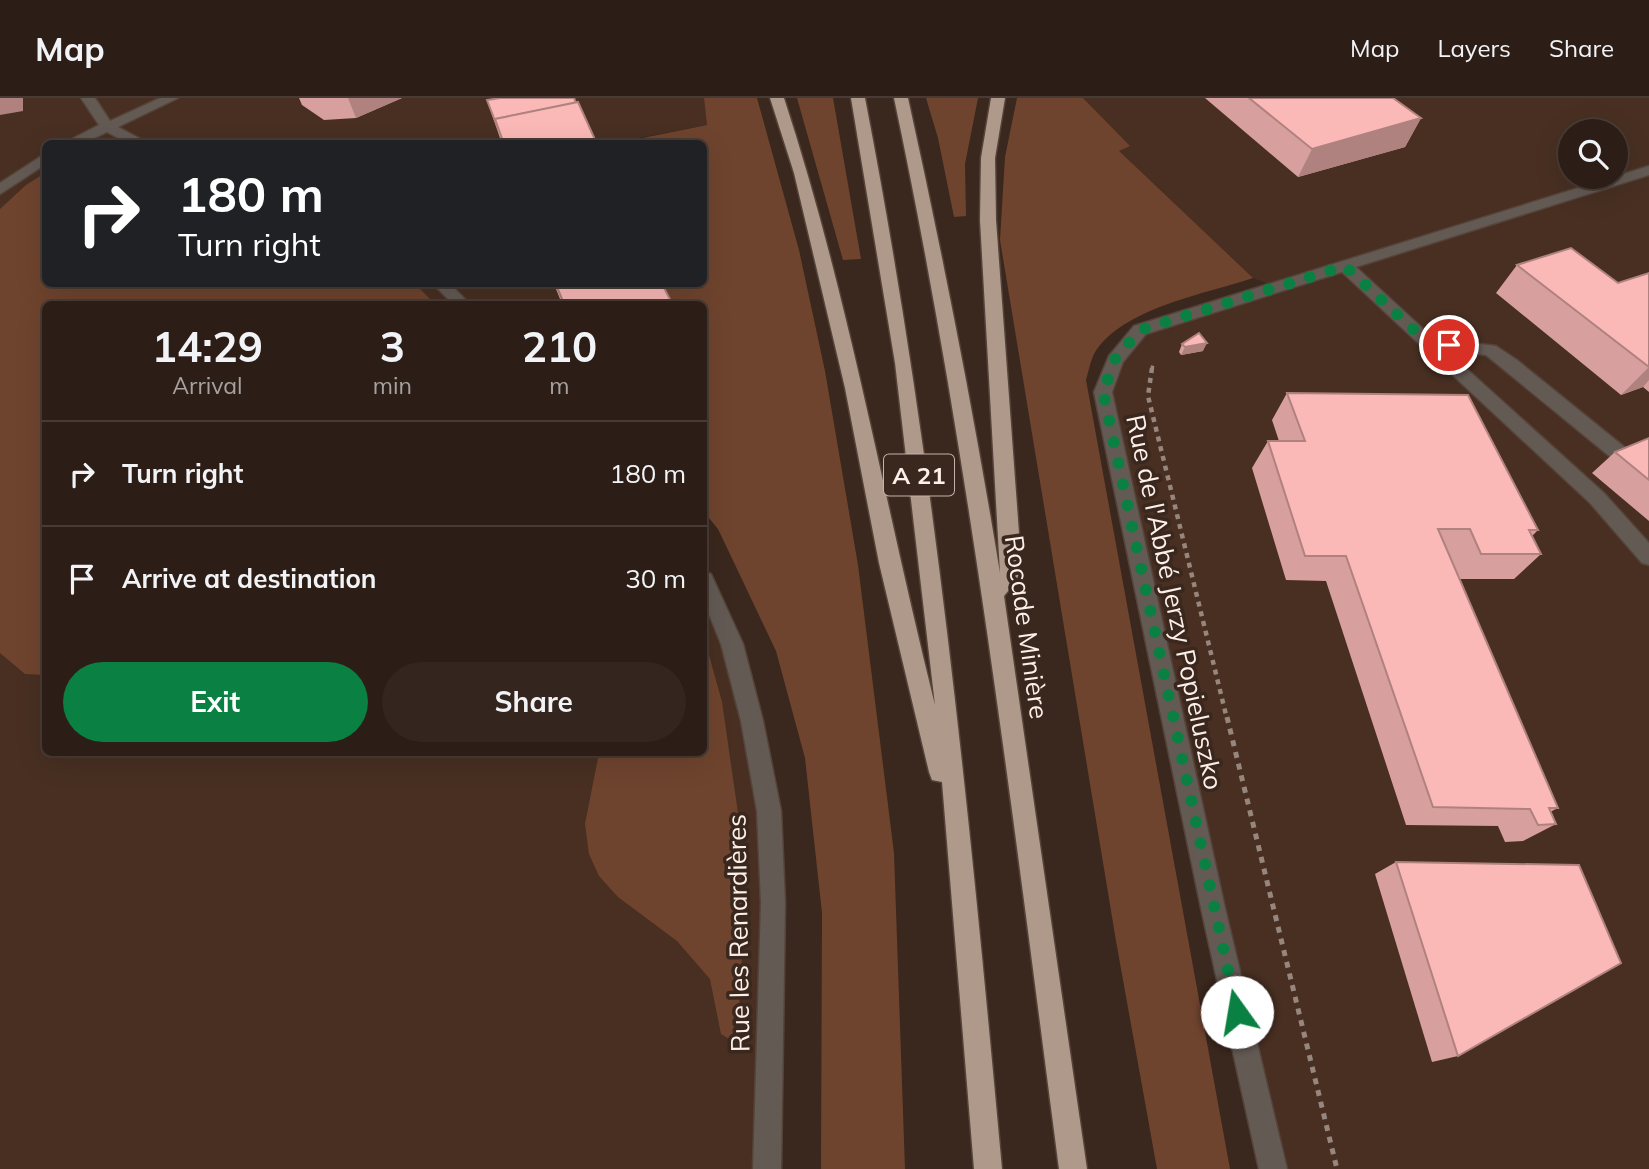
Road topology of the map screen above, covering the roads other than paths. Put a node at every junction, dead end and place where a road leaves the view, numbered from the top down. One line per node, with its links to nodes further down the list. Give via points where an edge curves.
1 (88, 98): 7 (street)
2 (171, 98): 7 (street)
3 (777, 98): 21 (highway, via 854,388 889,563)
4 (858, 98): 21 (highway, A 21, via 882,215 919,481)
5 (901, 98): 20 (highway, Rocade Minière / A 21, via 970,443)
6 (998, 98): 20 (highway, via 988,158 988,220 1012,574)
7 (107, 127): 8 (street); 9 (street)
8 (78, 140)
9 (135, 140)
10 (42, 160): 12 (street)
11 (1649, 170): 13 (street, Rue de l'Abbé Jerzy Popieluszko)
12 (0, 190)
13 (1345, 266): 16 (street); 25 (street, Rue de l'Abbé Jerzy Popieluszko, via 1140,330 1115,359 1103,392)
14 (444, 287): 15 (street)
15 (459, 301)
16 (1428, 343): 17 (street, via 1490,351 1511,363); 18 (street, via 1597,498)
17 (1626, 460)
18 (1649, 557)
19 (707, 587): 22 (street, Rue les Renardières, via 732,644 769,811 773,903)
20 (993, 594): 24 (highway, Rocade Minière / A 21)
21 (960, 855): 23 (highway, A 21)
22 (767, 1169)
23 (988, 1169)
24 (1073, 1169)
25 (1273, 1169)

